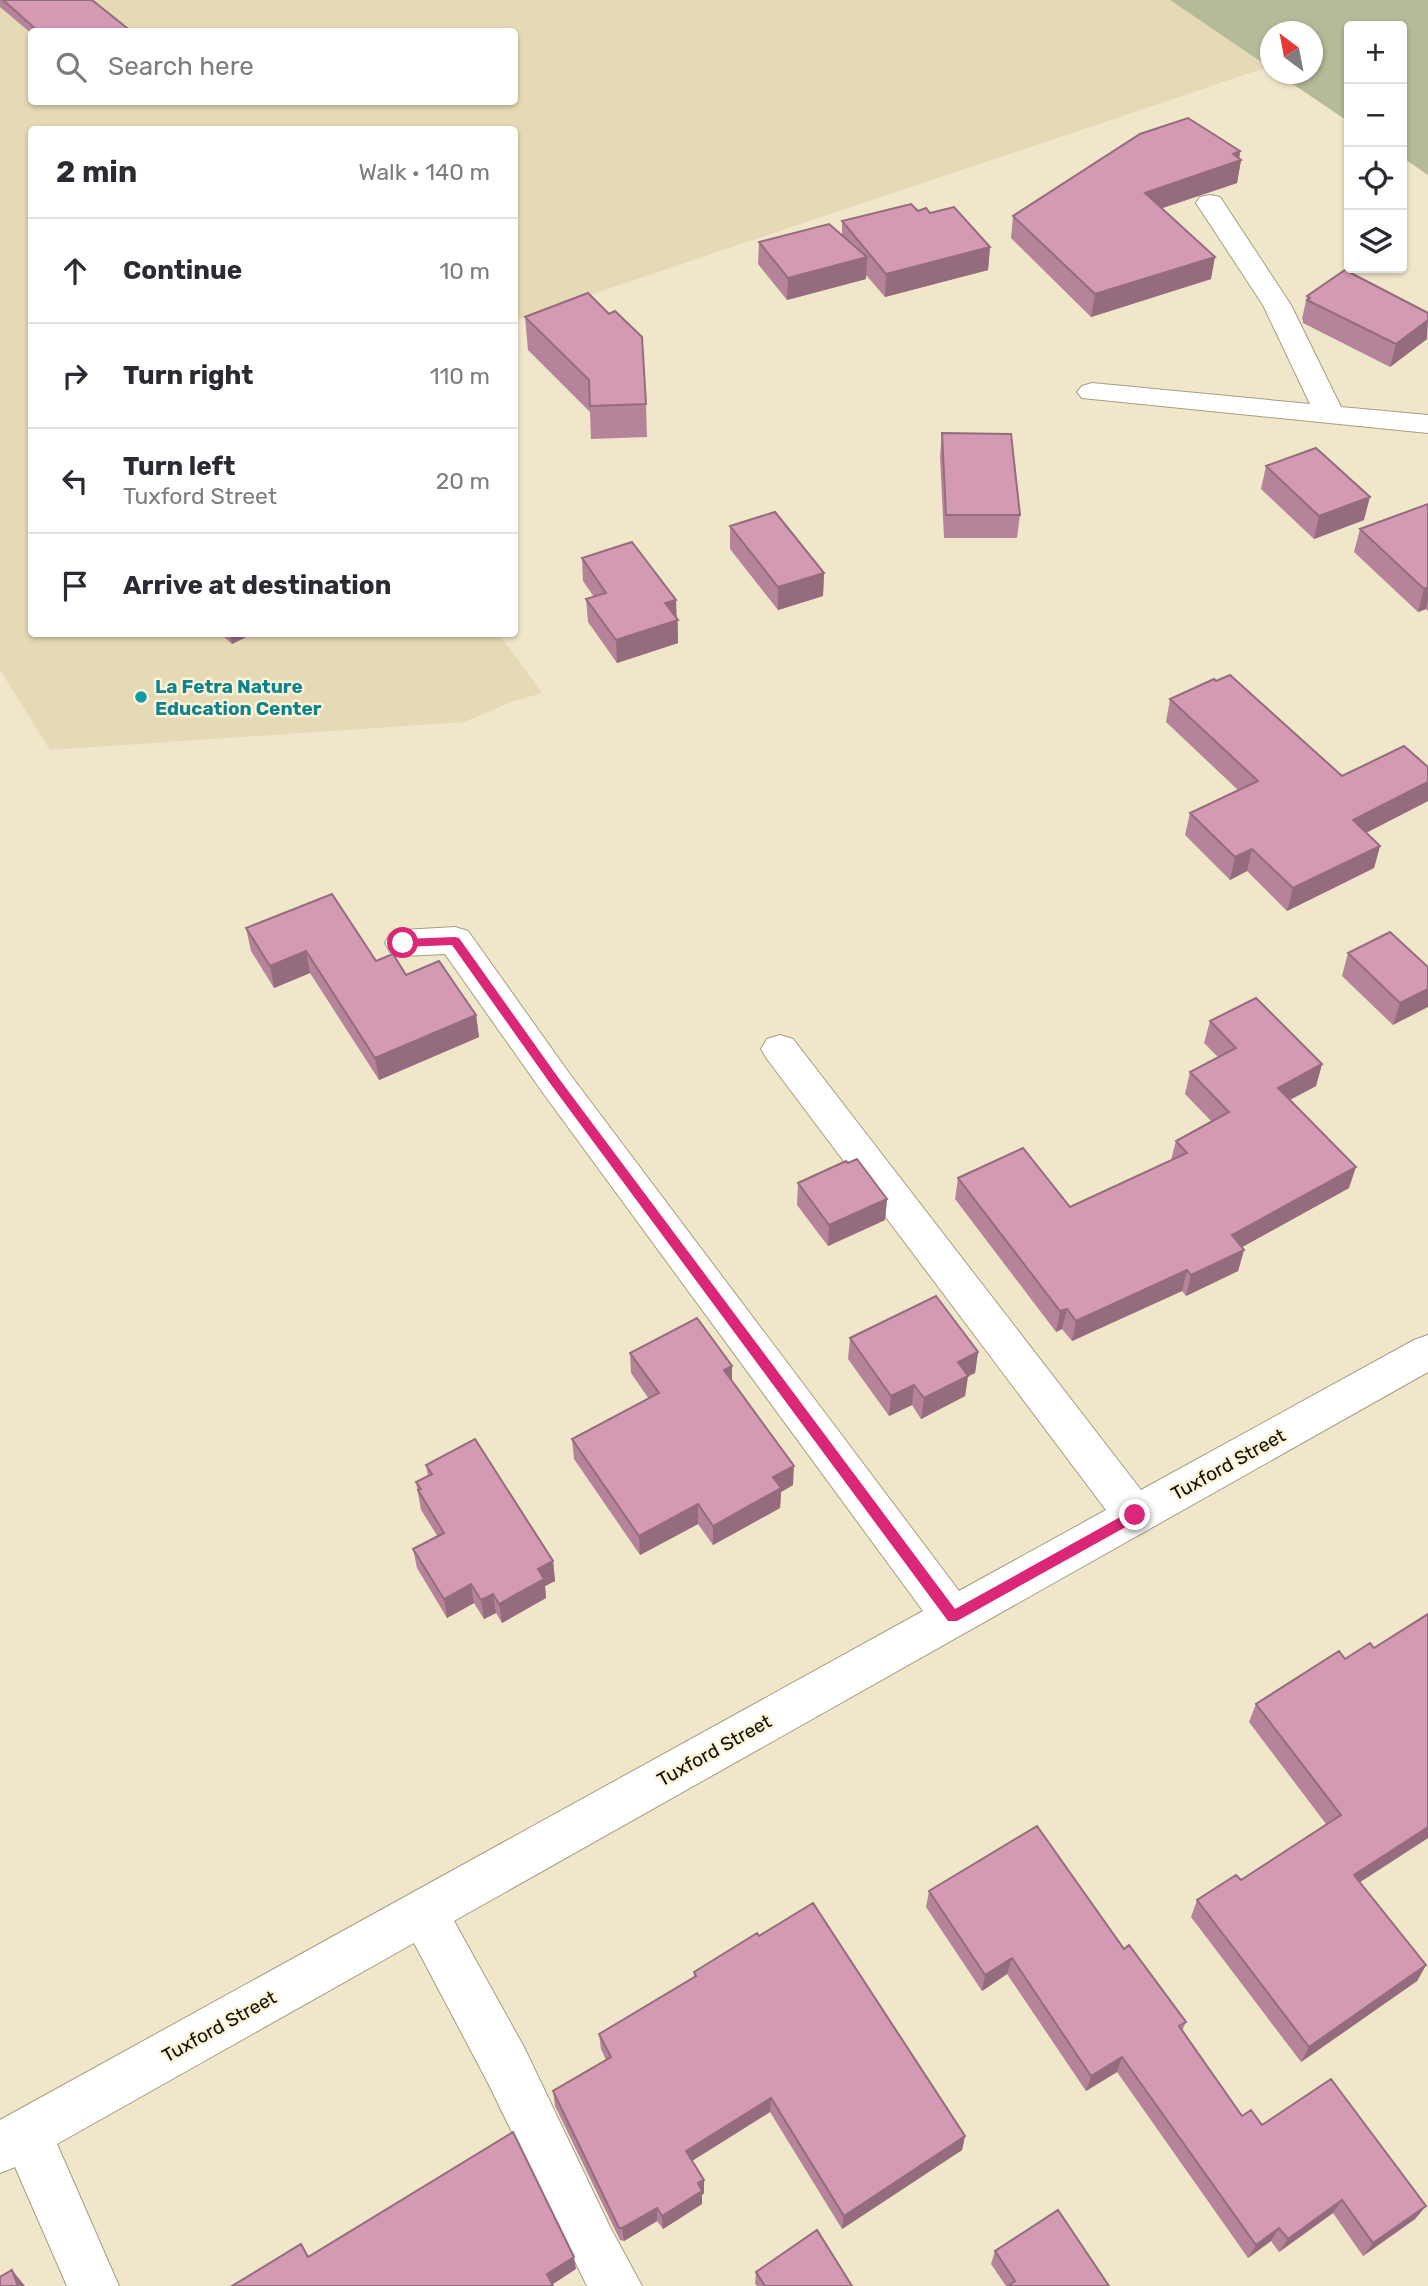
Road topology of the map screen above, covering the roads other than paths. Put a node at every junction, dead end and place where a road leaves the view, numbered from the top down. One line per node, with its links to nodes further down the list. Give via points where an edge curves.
1 (1210, 203): 3 (street, via 1277,305)
2 (1092, 392): 3 (street)
3 (1330, 414): 4 (street)
4 (1428, 424)
5 (403, 943): 9 (street, via 455,940)
6 (780, 1049): 8 (street)
7 (1428, 1352): 8 (street, Tuxford Street)
8 (1135, 1515): 9 (street, Tuxford Street)
9 (953, 1617): 10 (street, Tuxford Street)
10 (423, 1912): 11 (street, Tuxford Street); 13 (street, via 506,2065)
11 (13, 2141): 12 (street)
12 (93, 2286)
13 (616, 2286)

